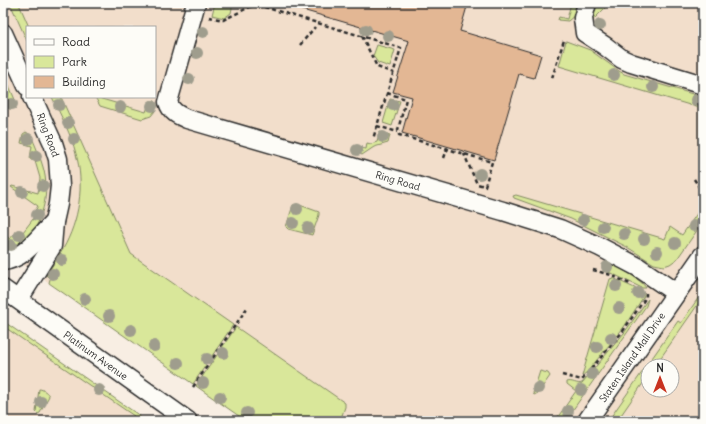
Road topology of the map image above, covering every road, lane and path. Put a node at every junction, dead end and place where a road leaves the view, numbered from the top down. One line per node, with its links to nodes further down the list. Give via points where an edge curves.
1 (196, 3): 32 (street, Ring Road, via 168,102 176,114 560,229 638,267)
2 (251, 3): 4 (path)
3 (588, 3): 14 (street, via 583,24 587,36 631,63)
4 (255, 4): 5 (path, via 223,20); 8 (path)
5 (209, 16)
6 (316, 28): 10 (path)
7 (3, 32): 13 (street)
8 (362, 36): 11 (path, via 377,67); 11 (path, via 401,48)
9 (564, 40): 12 (path)
10 (300, 45)
11 (394, 73): 15 (path)
12 (552, 78)
13 (26, 84)
14 (703, 85)
15 (387, 93): 17 (path); 18 (path, via 406,99)
16 (32, 98): 25 (street, Ring Road, via 58,159 60,186)
17 (377, 126): 18 (path); 19 (path)
18 (398, 132): 20 (path, via 401,136)
19 (373, 139)
20 (447, 148): 21 (path); 22 (path)
21 (464, 154): 21 (path, via 492,162 485,186 477,184)
22 (444, 158)
23 (694, 179): 24 (path)
24 (703, 190)
25 (54, 222): 27 (street, via 23,254); 33 (street, Ring Road, via 52,246)
26 (703, 255): 32 (street)
27 (3, 260)
28 (593, 270): 29 (path, via 612,275)
29 (638, 288)
30 (3, 289): 33 (street, Platinum Avenue)
31 (644, 291): 35 (path, via 646,297 623,331 582,380)
32 (676, 293): 38 (street, Staten Island Mall Drive)
33 (19, 299): 37 (street, Platinum Avenue)
34 (247, 308): 36 (path)
35 (562, 375)
36 (193, 387)
37 (188, 421)
38 (587, 421)

